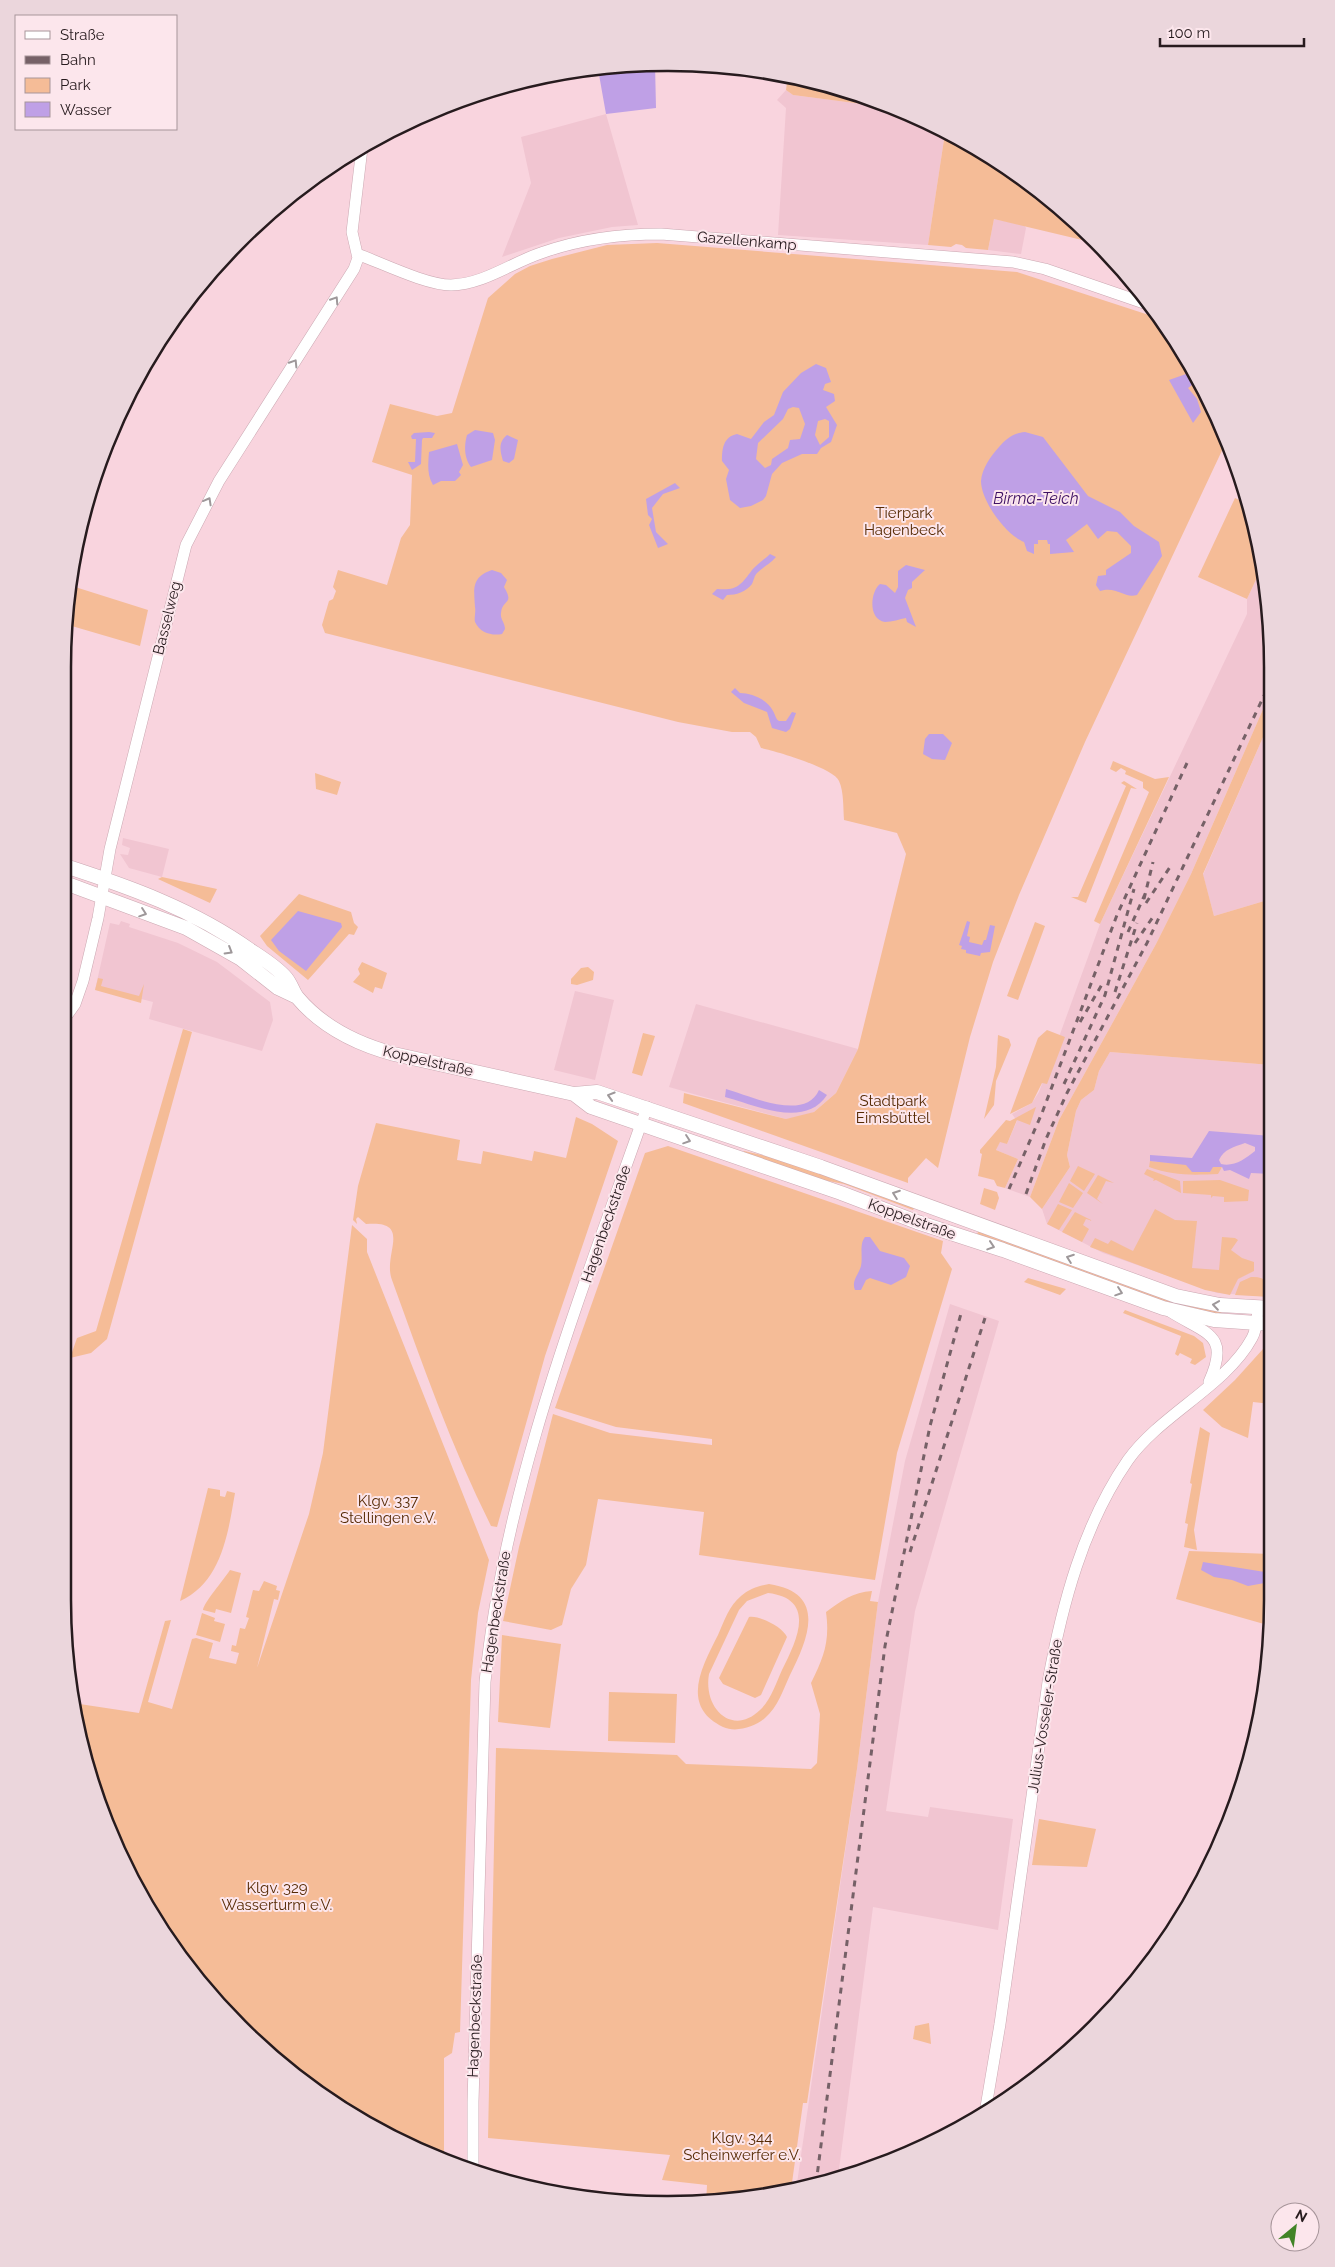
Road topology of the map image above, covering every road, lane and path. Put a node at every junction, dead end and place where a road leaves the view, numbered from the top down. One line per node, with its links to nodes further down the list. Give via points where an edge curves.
1 (361, 156): 2 (street, via 352,232)
2 (357, 254): 3 (street, Gazellenkamp, via 432,282 459,284 482,279 542,252 609,237 661,234 1012,262 1044,269); 5 (street, Basselweg, one-way to 2, via 186,545 207,503 348,278 357,262)
3 (1138, 301)
4 (71, 868): 5 (main road, Koppelstraße)
5 (104, 880): 7 (street, Basselweg); 8 (main road, Koppelstraße, via 179,908 234,938 283,975)
6 (71, 885): 7 (main road, Koppelstraße)
7 (101, 897): 8 (main road, Koppelstraße, one-way to 8, via 199,934 241,959 278,988); 9 (street, Basselweg, via 78,996)
8 (297, 997): 10 (main road, Koppelstraße, via 332,1028 366,1046)
9 (71, 1008)
10 (574, 1094): 11 (main road, Koppelstraße, one-way to 10, via 596,1092); 12 (main road, Koppelstraße, via 591,1107)
11 (646, 1108): 12 (street, Hagenbeckstraße); 14 (main road, Koppelstraße, one-way to 11, via 1204,1303 1176,1296 821,1167)
12 (641, 1124): 13 (main road, Koppelstraße, one-way to 13); 19 (street, Hagenbeckstraße, via 544,1406 506,1543 491,1626 485,1682)
13 (1163, 1308): 15 (main road, Koppelstraße, via 1214,1320); 17 (street, via 1205,1331 1214,1340 1218,1357)
14 (1264, 1308): 15 (street, Julius-Vosseler-Straße)
15 (1257, 1324): 16 (main road); 17 (street, Julius-Vosseler-Straße, via 1246,1346)
16 (1264, 1324)
17 (1208, 1386): 18 (street, Julius-Vosseler-Straße, via 1148,1436 1114,1482 1088,1530 1049,1674)
18 (987, 2103)
19 (473, 2163)

